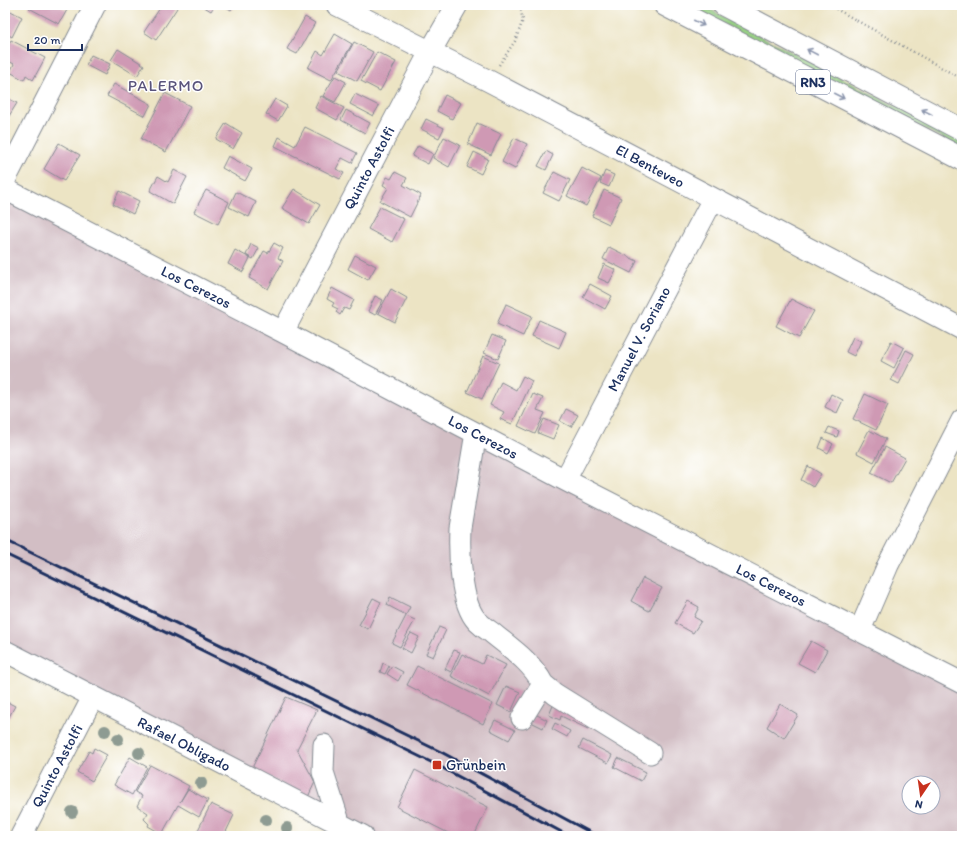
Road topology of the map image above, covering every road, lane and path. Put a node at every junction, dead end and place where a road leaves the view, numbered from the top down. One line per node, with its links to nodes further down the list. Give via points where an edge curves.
1 (95, 5): 13 (street)
2 (337, 5): 8 (street, El Benteveo)
3 (457, 5): 8 (street, Quinto Astolfi)
4 (519, 5): 10 (path, via 522,20 515,42)
5 (665, 5): 12 (highway, RN3, one-way to 12)
6 (724, 5): 11 (highway, RN3, one-way to 6)
7 (829, 5): 9 (path)
8 (430, 52): 10 (street, El Benteveo); 17 (street, Quinto Astolfi)
9 (962, 79)
10 (489, 81): 15 (street, El Benteveo)
11 (962, 130)
12 (962, 160)
13 (5, 180)
14 (5, 189): 17 (street, Los Cerezos)
15 (713, 199): 16 (street, El Benteveo); 20 (street, Manuel V. Soriano)
16 (962, 329)
17 (283, 332): 19 (street, Los Cerezos)
18 (962, 420): 21 (street, via 888,565)
19 (476, 433): 20 (street, Los Cerezos); 24 (street, via 460,528 464,595 476,621 527,661 538,673)
20 (565, 480): 21 (street, Los Cerezos)
21 (860, 630): 23 (street, Los Cerezos)
22 (5, 651): 25 (street, Rafael Obligado)
23 (962, 683)
24 (543, 684): 26 (street); 28 (street)
25 (93, 697): 29 (street, Rafael Obligado); 30 (street, Quinto Astolfi)
26 (522, 718)
27 (324, 745): 29 (street, via 323,772)
28 (650, 753)
29 (340, 824): 31 (street, Rafael Obligado)
30 (21, 836)
31 (363, 836)

